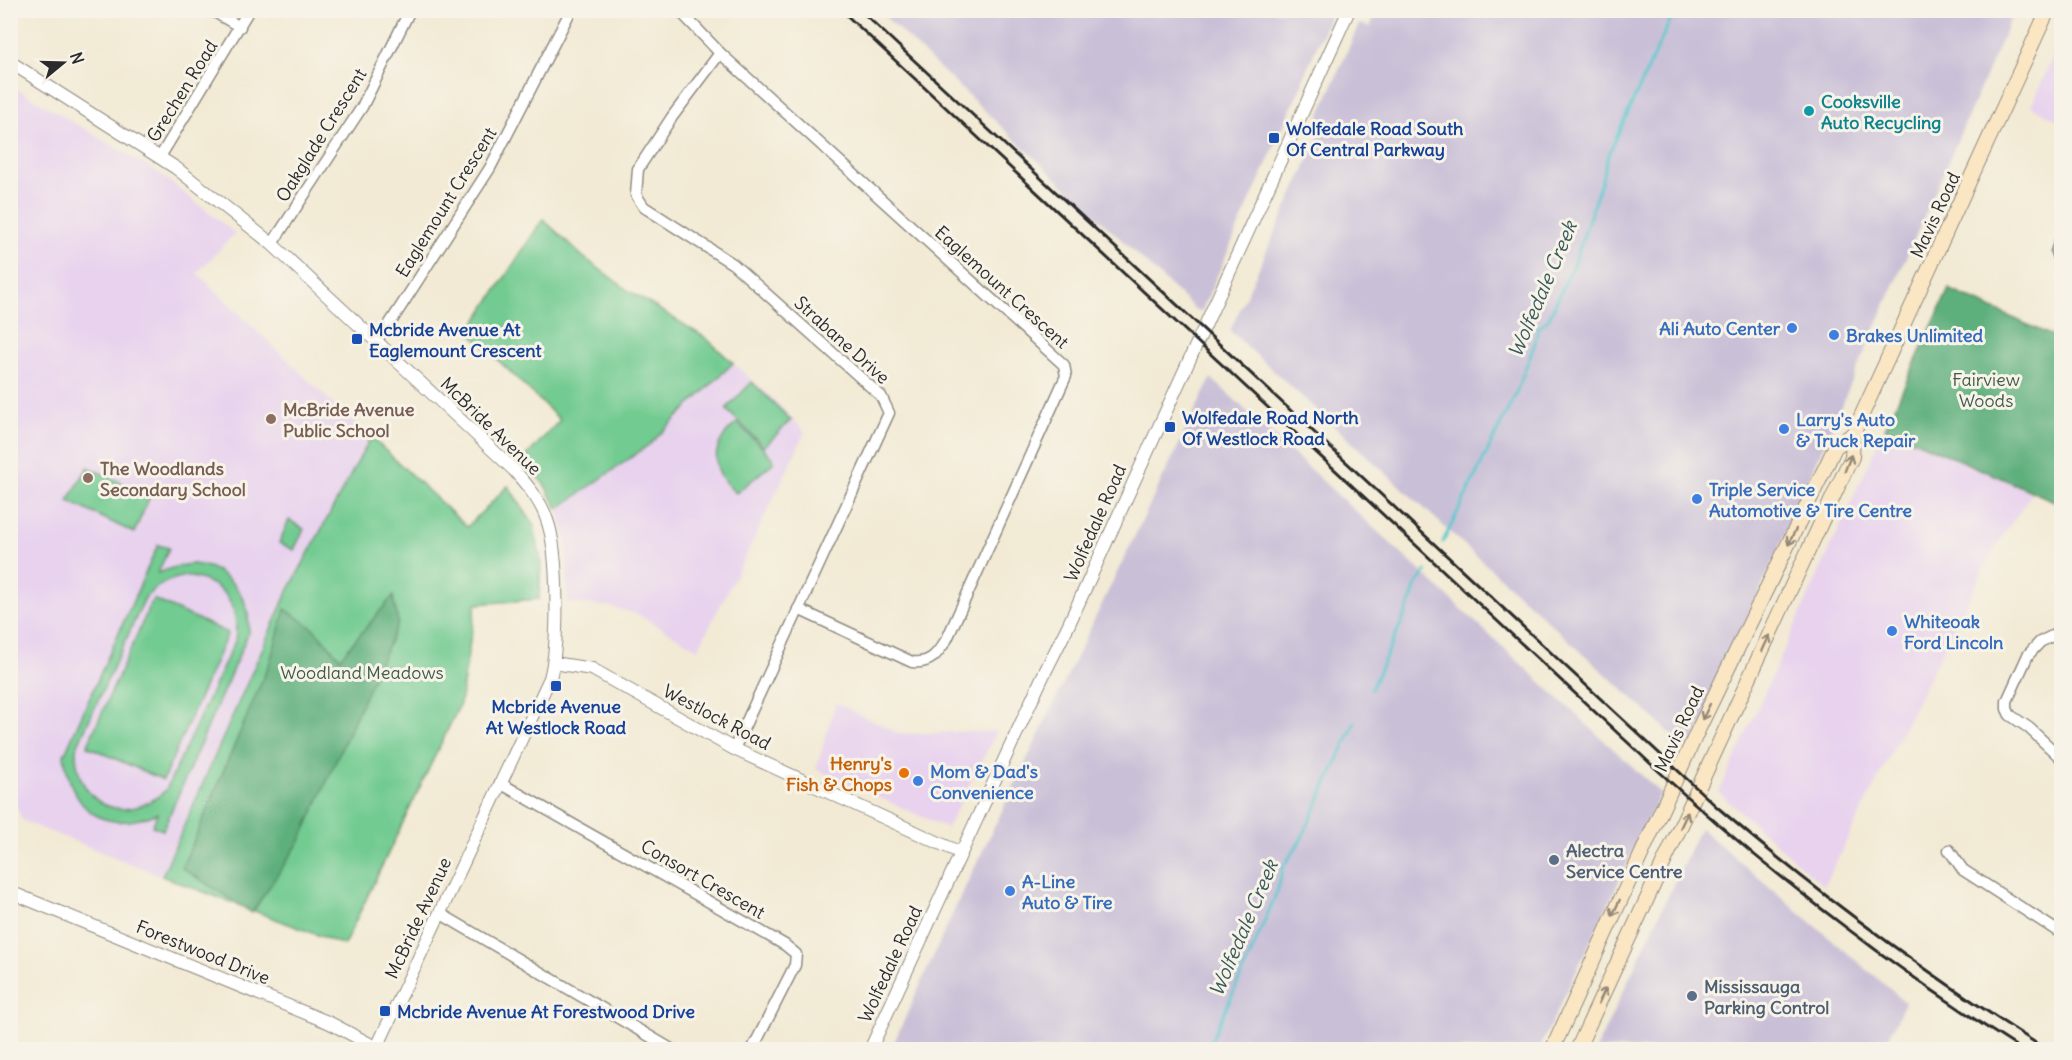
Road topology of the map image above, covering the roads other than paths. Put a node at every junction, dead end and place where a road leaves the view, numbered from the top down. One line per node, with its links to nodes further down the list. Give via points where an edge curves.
1 (211, 10): 8 (street)
2 (249, 10): 8 (street, Grechen Road)
3 (410, 10): 13 (street, Oakglade Crescent, via 362,107)
4 (571, 10): 15 (street, Eaglemount Crescent, via 490,168)
5 (679, 10): 9 (street, Eaglemount Crescent)
6 (1349, 10): 24 (street, Wolfedale Road)
7 (2048, 10): 16 (main road, Mavis Road)
8 (240, 27): 11 (street, Grechen Road)
9 (720, 53): 17 (street, Strabane Drive, via 638,169 636,195 644,207 732,264 881,396 890,412); 17 (street, Eaglemount Crescent, via 1064,365 1066,376 938,653 923,663 912,662)
10 (10, 62): 11 (street, McBride Avenue)
11 (160, 157): 13 (street, McBride Avenue)
12 (2061, 235): 14 (street, via 2056,247)
13 (272, 243): 15 (street, McBride Avenue)
14 (2061, 269)
15 (375, 341): 19 (street, McBride Avenue, via 514,470 543,511 552,543 556,599)
16 (1853, 434): 32 (main road, Mavis Road, one-way to 32, via 1835,447 1828,460 1699,728); 33 (main road, Mavis Road, one-way to 16, via 1852,457)
17 (798, 609): 20 (street, Strabane Drive)
18 (2061, 631): 21 (street, via 2040,642 2028,655 2007,709 2010,716 2029,728)
19 (554, 663): 20 (street, Westlock Road, via 592,669); 22 (street, McBride Avenue)
20 (734, 749): 24 (street, Westlock Road)
21 (2061, 759)
22 (500, 783): 26 (street, McBride Avenue); 30 (street, Consort Crescent, via 796,954 795,965)
23 (1949, 850): 27 (street, via 1963,870)
24 (961, 853): 31 (street, Wolfedale Road)
25 (10, 891): 28 (street, Forestwood Drive, via 330,1023)
26 (441, 914): 28 (street, McBride Avenue); 29 (street)
27 (2061, 934)
28 (379, 1048)
29 (673, 1050)
30 (752, 1050)
31 (870, 1050)
32 (1552, 1050)
33 (1577, 1050)

